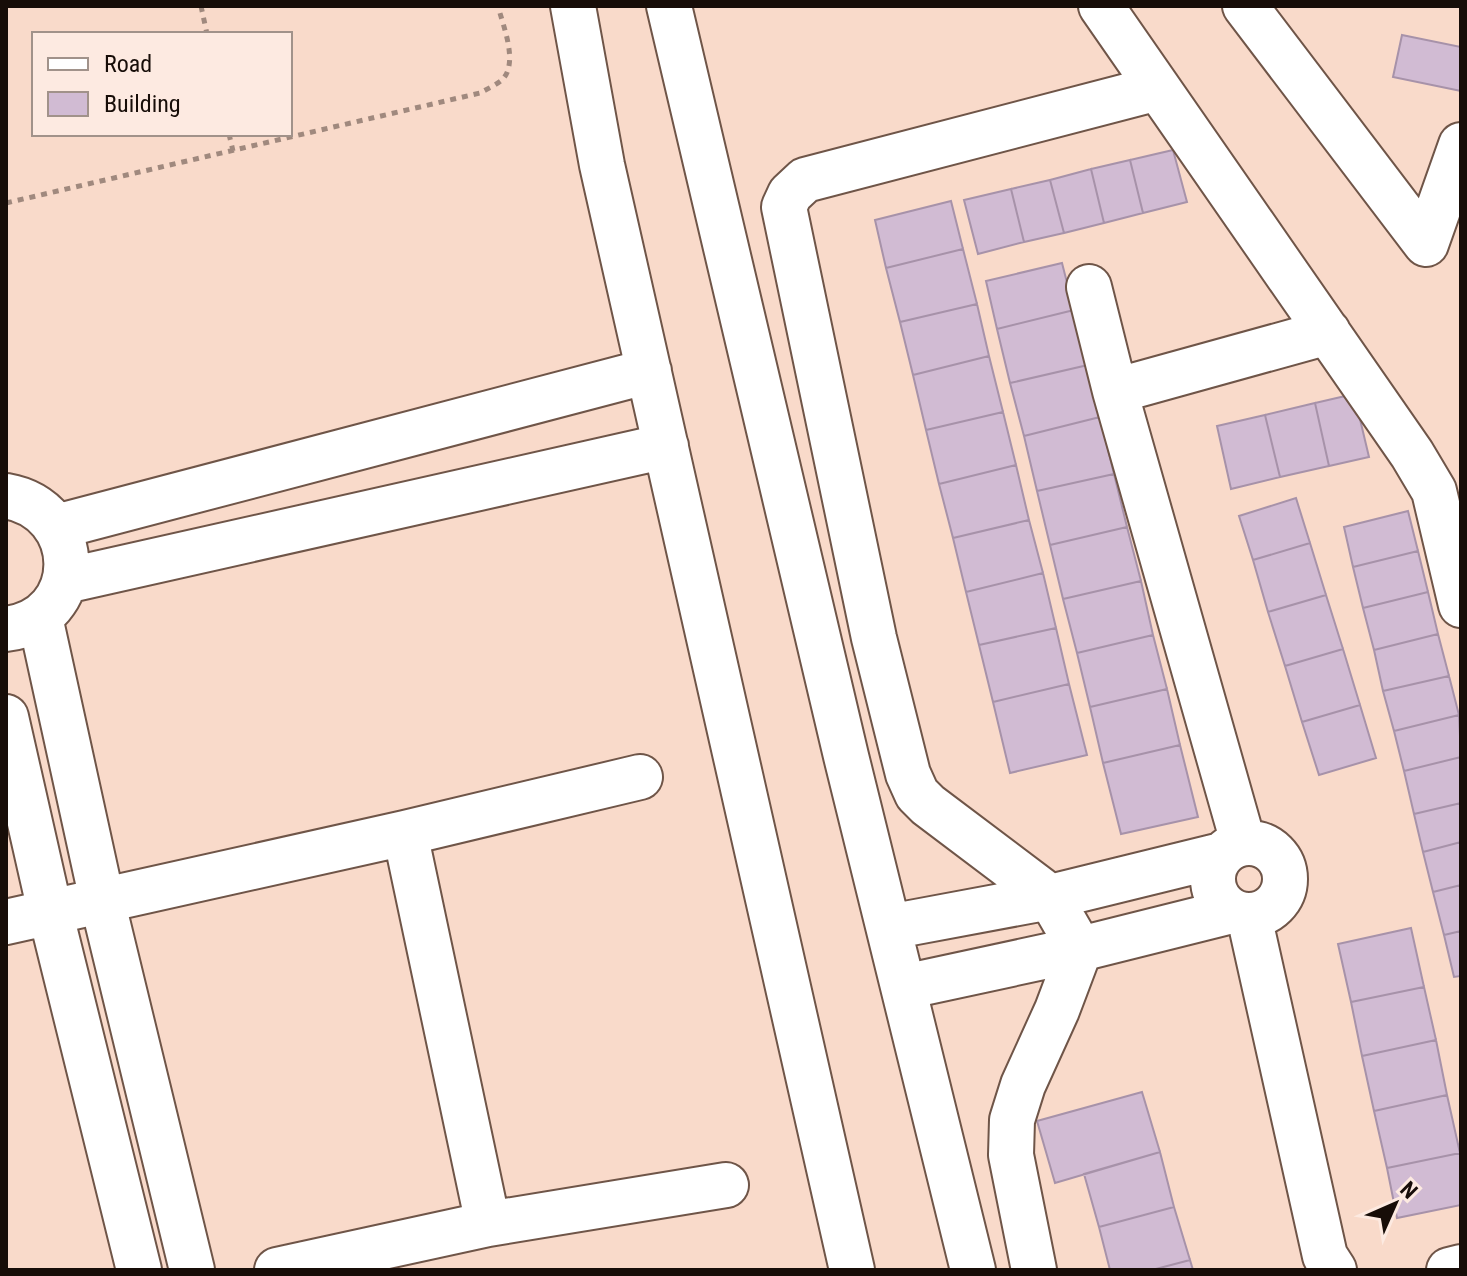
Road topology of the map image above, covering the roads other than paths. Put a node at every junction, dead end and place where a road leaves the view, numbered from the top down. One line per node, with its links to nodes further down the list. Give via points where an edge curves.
1 (573, 6): 10 (street, via 602,165)
2 (669, 6): 27 (street)
3 (1101, 6): 5 (street)
4 (1252, 10): 7 (street)
5 (1158, 88): 9 (street); 22 (street, via 805,180 784,207 874,638 908,774 928,805)
6 (1461, 145): 7 (street)
7 (1444, 252)
8 (1089, 287): 11 (street)
9 (1328, 332): 11 (street); 16 (street, via 1434,491)
10 (649, 371): 12 (street); 14 (street)
11 (1115, 391): 21 (street)
12 (666, 446): 15 (street); 36 (street)
13 (8, 489): 14 (street)
14 (56, 527): 15 (street, via 67,559)
15 (65, 581): 17 (street, via 55,601)
16 (1461, 605)
17 (23, 623): 23 (street)
18 (6, 717): 24 (street)
19 (640, 777): 20 (street)
20 (405, 833): 23 (street); 31 (street)
21 (1232, 848): 22 (street); 25 (street, via 1214,867 1212,882 1217,899); 25 (street, via 1254,842 1271,849 1282,863 1286,881 1280,899 1266,911)
22 (1050, 897): 27 (street); 28 (street)
23 (102, 900): 24 (street); 34 (street)
24 (50, 911): 26 (street); 33 (street)
25 (1240, 914): 28 (street); 39 (street, via 1325,1256)
26 (6, 922)
27 (889, 927): 29 (street)
28 (1080, 949): 29 (street); 38 (street, via 1012,1120 1011,1155)
29 (904, 987): 37 (street)
30 (726, 1185): 31 (street)
31 (488, 1224): 35 (street)
32 (1461, 1267): 40 (street)
33 (139, 1270)
34 (192, 1270)
35 (277, 1270)
36 (852, 1270)
37 (973, 1270)
38 (1034, 1270)
39 (1334, 1270)
40 (1449, 1270)

